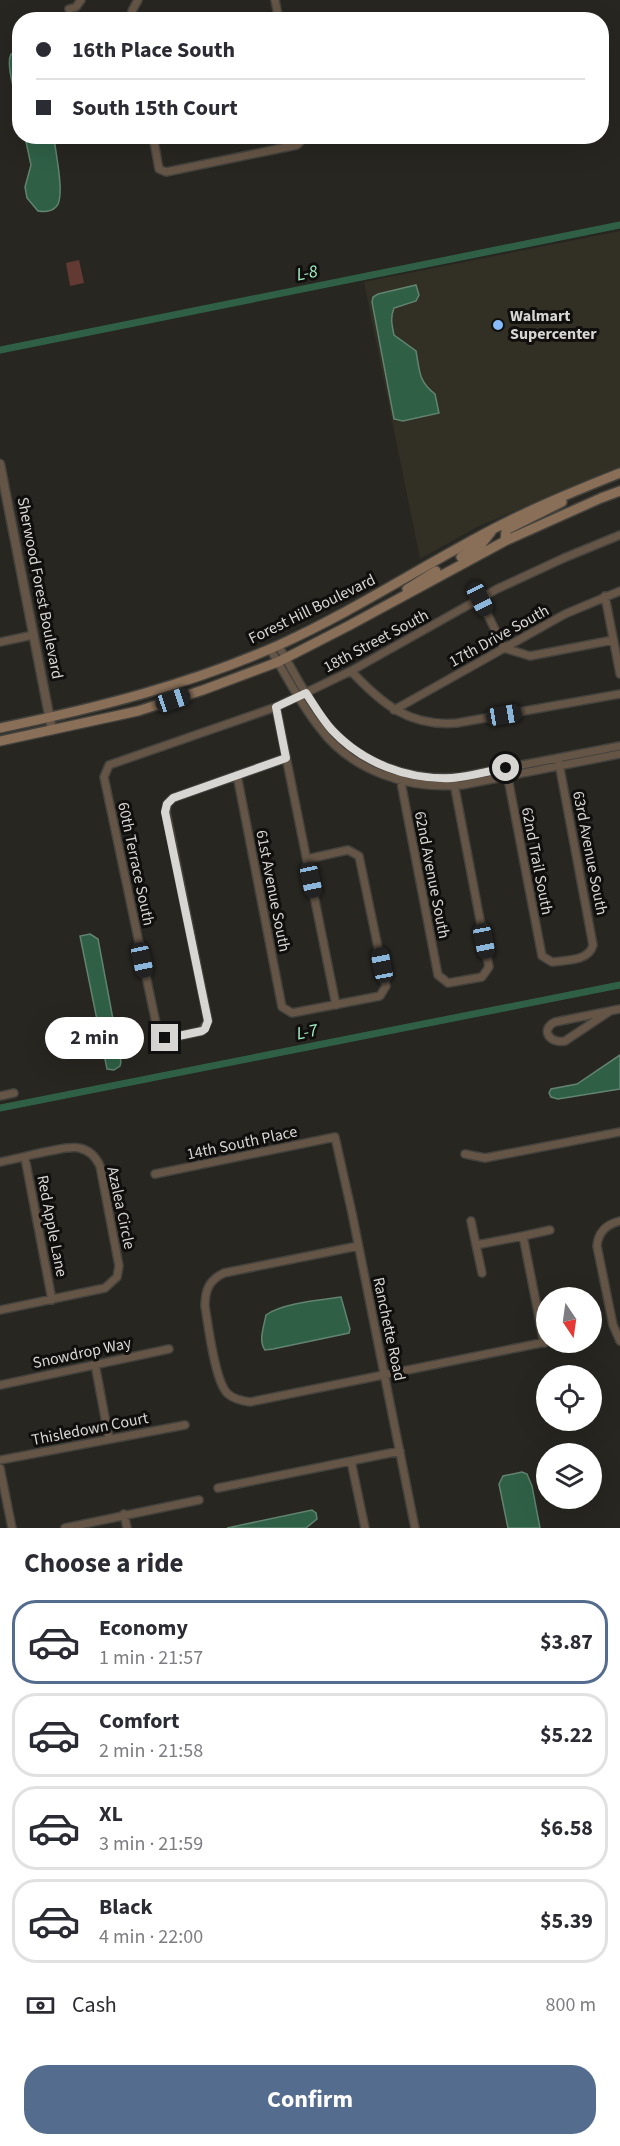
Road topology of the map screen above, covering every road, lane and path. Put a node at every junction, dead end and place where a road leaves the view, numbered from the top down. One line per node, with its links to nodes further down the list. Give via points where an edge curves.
1 (72, 0): 2 (street, via 69,10)
2 (81, 0)
3 (154, 144): 4 (street, via 159,169 166,172)
4 (298, 144)
5 (0, 464): 16 (street, Sherwood Forest Boulevard)
6 (620, 473): 7 (main road, Forest Hill Boulevard)
7 (595, 483): 9 (main road, Forest Hill Boulevard); 11 (main road, via 506,530)
8 (620, 491): 11 (main road, Forest Hill Boulevard)
9 (494, 529): 15 (main road, via 480,546 416,582); 19 (main road, Forest Hill Boulevard, via 345,613)
10 (620, 536): 14 (street, 18th Street South, via 546,566)
11 (505, 541): 15 (main road, Forest Hill Boulevard)
12 (620, 591): 13 (street, 17th Drive South)
13 (605, 596): 17 (street); 20 (street, 17th Drive South)
14 (480, 599): 20 (street); 22 (street, 18th Street South)
15 (398, 600): 21 (main road, Forest Hill Boulevard)
16 (33, 635): 18 (street); 28 (street, Sherwood Forest Boulevard)
17 (613, 640): 20 (street, via 530,656); 23 (street)
18 (0, 642)
19 (274, 647): 21 (street); 28 (main road, Forest Hill Boulevard, via 165,688)
20 (504, 648): 27 (street, 17th Drive South)
21 (282, 660): 24 (street); 30 (main road, Forest Hill Boulevard, via 138,711)
22 (351, 671): 24 (street, 18th Street South); 27 (street)
23 (620, 674)
24 (302, 694): 26 (street, 18th Street South); 33 (street, via 319,728)
25 (620, 694): 27 (street, via 457,723 425,722)
26 (276, 707): 35 (street); 37 (street, 18th Street South)
27 (394, 710)
28 (50, 717): 29 (main road, Forest Hill Boulevard); 30 (street, Sherwood Forest Boulevard)
29 (0, 728)
30 (52, 730): 31 (main road, Forest Hill Boulevard)
31 (0, 741)
32 (620, 746): 36 (street)
33 (345, 748): 38 (street); 42 (street, via 363,765)
34 (620, 754): 36 (street)
35 (286, 758): 40 (street); 44 (street)
36 (559, 762): 39 (street); 45 (street, 63rd Avenue South, via 594,945 583,957 552,962)
37 (106, 768): 40 (street, 60th Terrace South, via 104,777 157,1028 161,1036 169,1038 198,1033 208,1021 165,812 167,804 173,798)
38 (399, 772): 41 (street); 42 (street, 62nd Avenue South)
39 (507, 772): 41 (street); 43 (street); 45 (street, 62nd Trail South, via 540,952)
40 (237, 775): 46 (street, 61st Avenue South, via 280,1003 292,1013)
41 (453, 778): 43 (street)
42 (400, 781): 43 (street); 43 (street, 62nd Avenue South, via 438,975 444,982 452,983 482,977 489,963)
43 (454, 786)
44 (307, 859): 46 (street); 46 (street, via 348,850 356,853 386,986 376,998)
45 (545, 959)
46 (336, 1005)
47 (620, 1009): 48 (street)
48 (610, 1011): 48 (street, via 550,1024 549,1036 552,1041 564,1041)
49 (14, 1093): 50 (street)
50 (0, 1096)
51 (620, 1132): 53 (street, via 485,1158)
52 (335, 1137): 56 (street, 14th South Place); 62 (street, Ranchette Road)
53 (465, 1154)
54 (25, 1158): 55 (street, Azalea Circle); 65 (street, Red Apple Lane); 65 (street, Azalea Circle, via 72,1147 85,1150 100,1166 119,1266 117,1278 105,1288)
55 (0, 1162)
56 (155, 1174)
57 (471, 1221): 61 (street)
58 (620, 1221): 67 (street, via 604,1228 597,1246)
59 (550, 1230): 60 (street)
60 (523, 1236): 61 (street); 64 (street)
61 (476, 1245): 63 (street)
62 (358, 1246): 71 (street, Ranchette Road); 71 (street, via 216,1277 205,1293 205,1306 220,1382 227,1394 250,1402)
63 (482, 1273)
64 (536, 1299)
65 (52, 1300): 66 (street, Azalea Circle)
66 (0, 1310)
67 (620, 1341)
68 (536, 1345): 71 (street)
69 (169, 1349): 70 (street, Snowdrop Way)
70 (94, 1364): 72 (street, Snowdrop Way); 74 (street)
71 (385, 1376): 75 (street, Ranchette Road)
72 (0, 1385)
73 (184, 1425): 74 (street, Thisledown Court)
74 (109, 1439): 76 (street, Thisledown Court)
75 (400, 1451): 77 (street); 86 (street, Ranchette Road)
76 (0, 1460)
77 (351, 1461): 79 (street); 85 (street)
78 (0, 1468): 82 (street)
79 (218, 1488)
80 (199, 1500): 81 (street)
81 (124, 1514): 83 (street); 84 (street)
82 (12, 1528)
83 (65, 1528)
84 (127, 1528)
85 (365, 1528)
86 (413, 1528)

